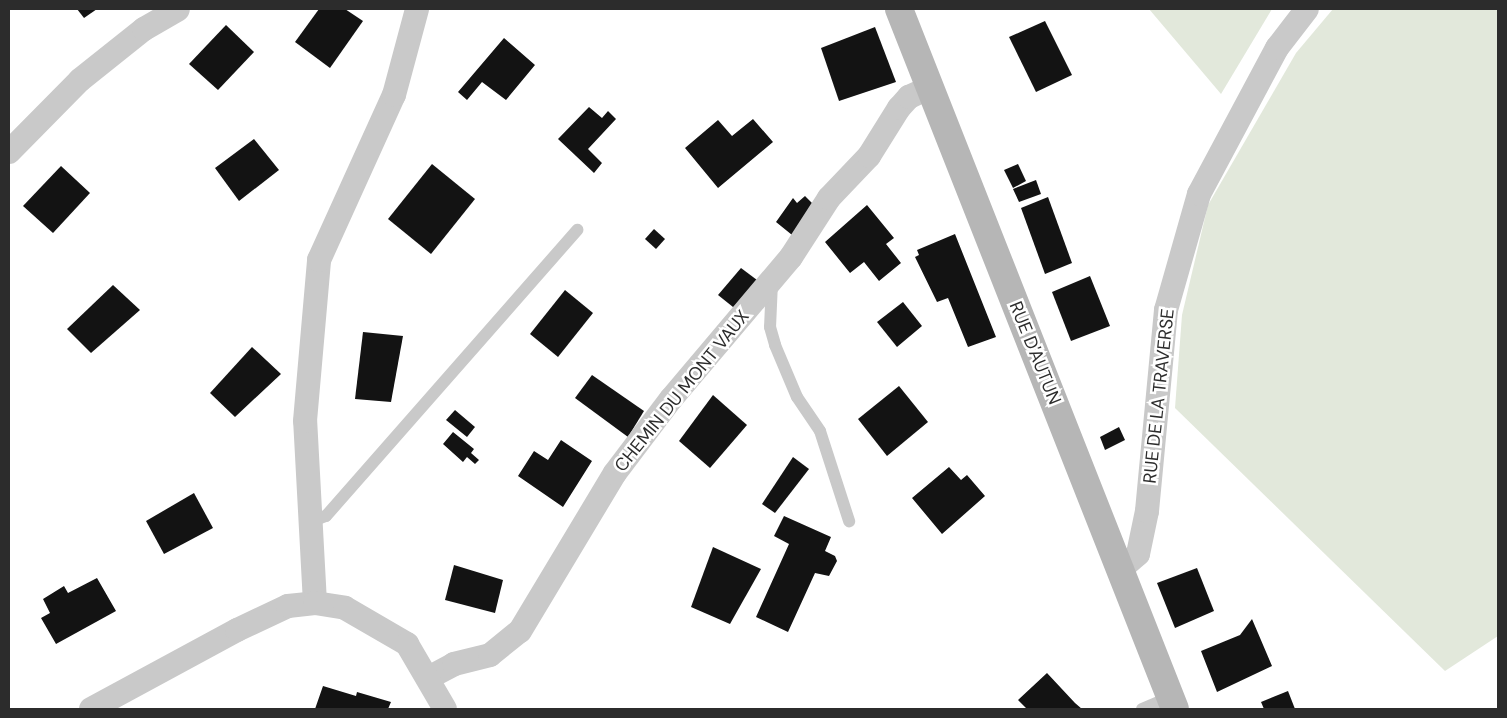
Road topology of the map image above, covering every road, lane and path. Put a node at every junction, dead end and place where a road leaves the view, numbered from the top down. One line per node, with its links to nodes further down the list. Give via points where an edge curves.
1 (178, 9): 6 (street, via 144,29 80,80)
2 (417, 9): 10 (street, via 394,95 319,260 305,421)
3 (899, 9): 5 (main road, RUE D'AUTUN)
4 (1307, 9): 11 (street, RUE DE LA TRAVERSE, via 1277,48 1199,194 1166,310 1147,512 1138,554)
5 (928, 88): 8 (street, CHEMIN DU MONT VAUX, via 898,108 869,156 829,198); 11 (main road, RUE D'AUTUN)
6 (9, 152)
7 (577, 230): 10 (lane, via 326,516)
8 (772, 279): 9 (lane, via 770,326 774,345 797,397 820,432); 13 (street, CHEMIN DU MONT VAUX, via 671,399 615,473 520,631 490,655 454,664)
9 (849, 521)
10 (310, 522): 12 (street)
11 (1122, 568): 14 (main road, RUE D'AUTUN)
12 (315, 603): 13 (street, via 345,608 407,644); 15 (street, via 288,606 237,630)
13 (430, 677): 16 (street)
14 (1173, 703): 17 (lane, RUE D'AUTUN)
15 (91, 709)
16 (445, 709)
17 (1142, 709)

